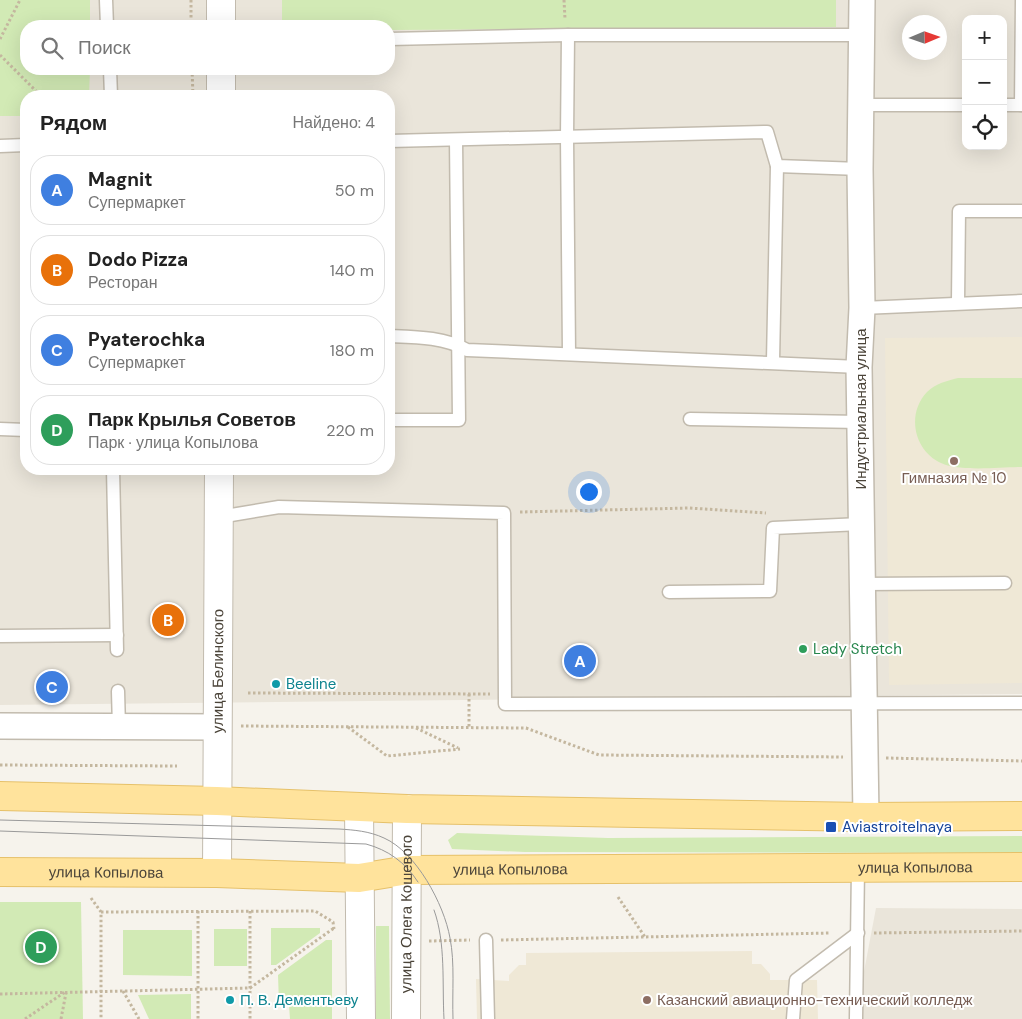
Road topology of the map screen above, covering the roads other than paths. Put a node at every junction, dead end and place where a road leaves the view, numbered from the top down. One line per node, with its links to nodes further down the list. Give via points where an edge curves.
1 (106, 0): 5 (lane)
2 (221, 0): 6 (street)
3 (862, 0): 8 (street, Индустриальная улица)
4 (1022, 0): 17 (lane)
5 (107, 20)
6 (221, 20)
7 (568, 34): 8 (lane); 9 (lane); 18 (lane)
8 (862, 35): 14 (street, Индустриальная улица)
9 (395, 39)
10 (110, 75): 12 (lane)
11 (221, 75): 13 (street)
12 (111, 90)
13 (221, 90)
14 (860, 105): 15 (lane); 24 (street, Индустриальная улица)
15 (962, 105)
16 (1007, 105): 17 (lane)
17 (1022, 105)
18 (567, 138): 19 (lane); 23 (lane, via 767,132); 31 (lane)
19 (456, 140): 20 (lane); 30 (lane)
20 (395, 141)
21 (20, 145): 22 (lane)
22 (0, 146)
23 (777, 166): 24 (lane); 32 (lane)
24 (860, 169): 28 (street, Индустриальная улица)
25 (1022, 211): 27 (lane, via 959,211)
26 (1022, 301): 27 (lane)
27 (958, 302): 28 (lane)
28 (862, 308): 33 (street, Индустриальная улица)
29 (395, 336): 30 (lane)
30 (458, 344): 31 (lane, via 467,350); 35 (lane, via 459,420)
31 (569, 354): 32 (lane)
32 (772, 362): 33 (lane)
33 (859, 367): 36 (street, Индустриальная улица)
34 (690, 419): 36 (lane)
35 (395, 420)
36 (860, 422): 42 (street, Индустриальная улица)
37 (0, 429): 38 (lane)
38 (20, 430)
39 (113, 475): 46 (lane)
40 (219, 475): 41 (street, улица Белинского)
41 (219, 517): 51 (lane, via 279,507 504,513 505,704); 53 (street, улица Белинского)
42 (861, 524): 44 (street, Индустриальная улица); 45 (lane, via 773,528 770,591)
43 (1005, 583): 44 (lane)
44 (862, 584): 51 (street, Индустриальная улица)
45 (669, 592)
46 (117, 635): 47 (lane); 48 (lane)
47 (0, 636)
48 (117, 650)
49 (118, 691): 54 (lane)
50 (1022, 703): 51 (lane)
51 (863, 704): 60 (street, Индустриальная улица)
52 (0, 726): 54 (street)
53 (218, 727): 54 (street); 56 (street, улица Белинского)
54 (119, 728)
55 (0, 796): 56 (main road)
56 (217, 801): 57 (main road); 65 (street, улица Белинского)
57 (359, 808): 58 (main road); 66 (street)
58 (407, 809): 60 (main road); 63 (street, улица Олега Кошевого)
59 (1022, 816): 60 (main road)
60 (866, 817)
61 (858, 866): 62 (main road, улица Копылова); 63 (main road, улица Копылова); 67 (lane)
62 (1022, 867)
63 (406, 870): 66 (main road, улица Копылова); 70 (street, улица Олега Кошевого)
64 (0, 872): 65 (main road, улица Копылова)
65 (217, 873): 66 (main road, улица Копылова)
66 (359, 878): 69 (street)
67 (858, 933): 72 (lane, via 796,980); 73 (lane)
68 (486, 940): 71 (lane)
69 (361, 1019)
70 (406, 1019)
71 (488, 1019)
72 (793, 1019)
73 (856, 1019)

